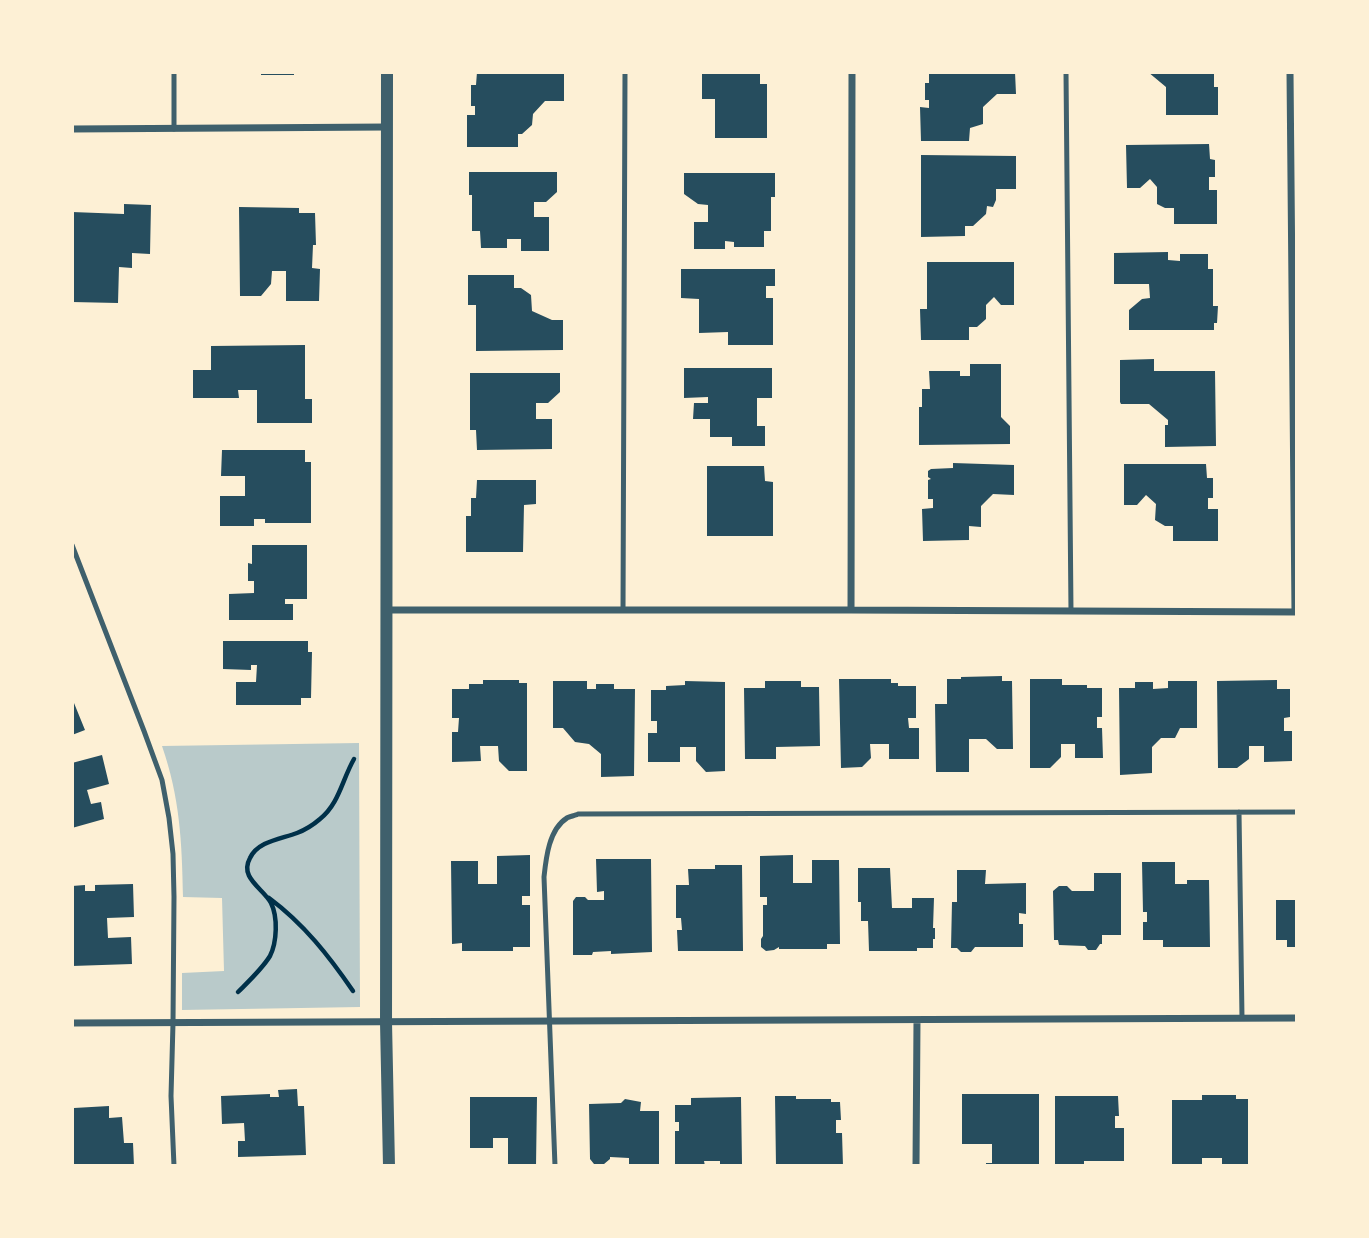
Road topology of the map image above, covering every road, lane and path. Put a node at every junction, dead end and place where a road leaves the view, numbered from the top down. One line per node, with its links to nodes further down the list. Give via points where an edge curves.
1 (174, 72): 9 (lane)
2 (387, 72): 7 (street)
3 (625, 72): 12 (lane)
4 (852, 72): 13 (street)
5 (1066, 72): 14 (lane)
6 (1290, 72): 15 (street)
7 (387, 127): 9 (street); 11 (street)
8 (72, 129): 9 (street)
9 (174, 129)
10 (72, 545): 28 (lane, via 162,780 173,854)
11 (387, 610): 12 (street); 26 (street)
12 (623, 610): 13 (street)
13 (851, 610): 14 (street)
14 (1071, 611): 15 (street)
15 (1296, 612)
16 (354, 759): 19 (path, via 328,812 298,833 261,846 251,856 249,876)
17 (1239, 812): 18 (lane); 22 (lane); 25 (lane, via 567,817 556,829 544,877)
18 (1297, 812)
19 (265, 896): 20 (path, via 318,943); 21 (path, via 273,911 274,945)
20 (353, 991)
21 (238, 992)
22 (1242, 1018): 23 (street); 24 (street)
23 (1297, 1018)
24 (916, 1020): 25 (street); 32 (street)
25 (550, 1021): 26 (street); 31 (lane)
26 (386, 1022): 28 (street); 30 (street)
27 (72, 1023): 28 (street)
28 (173, 1023): 29 (lane, via 170,1096)
29 (174, 1166)
30 (389, 1166)
31 (555, 1166)
32 (916, 1166)

